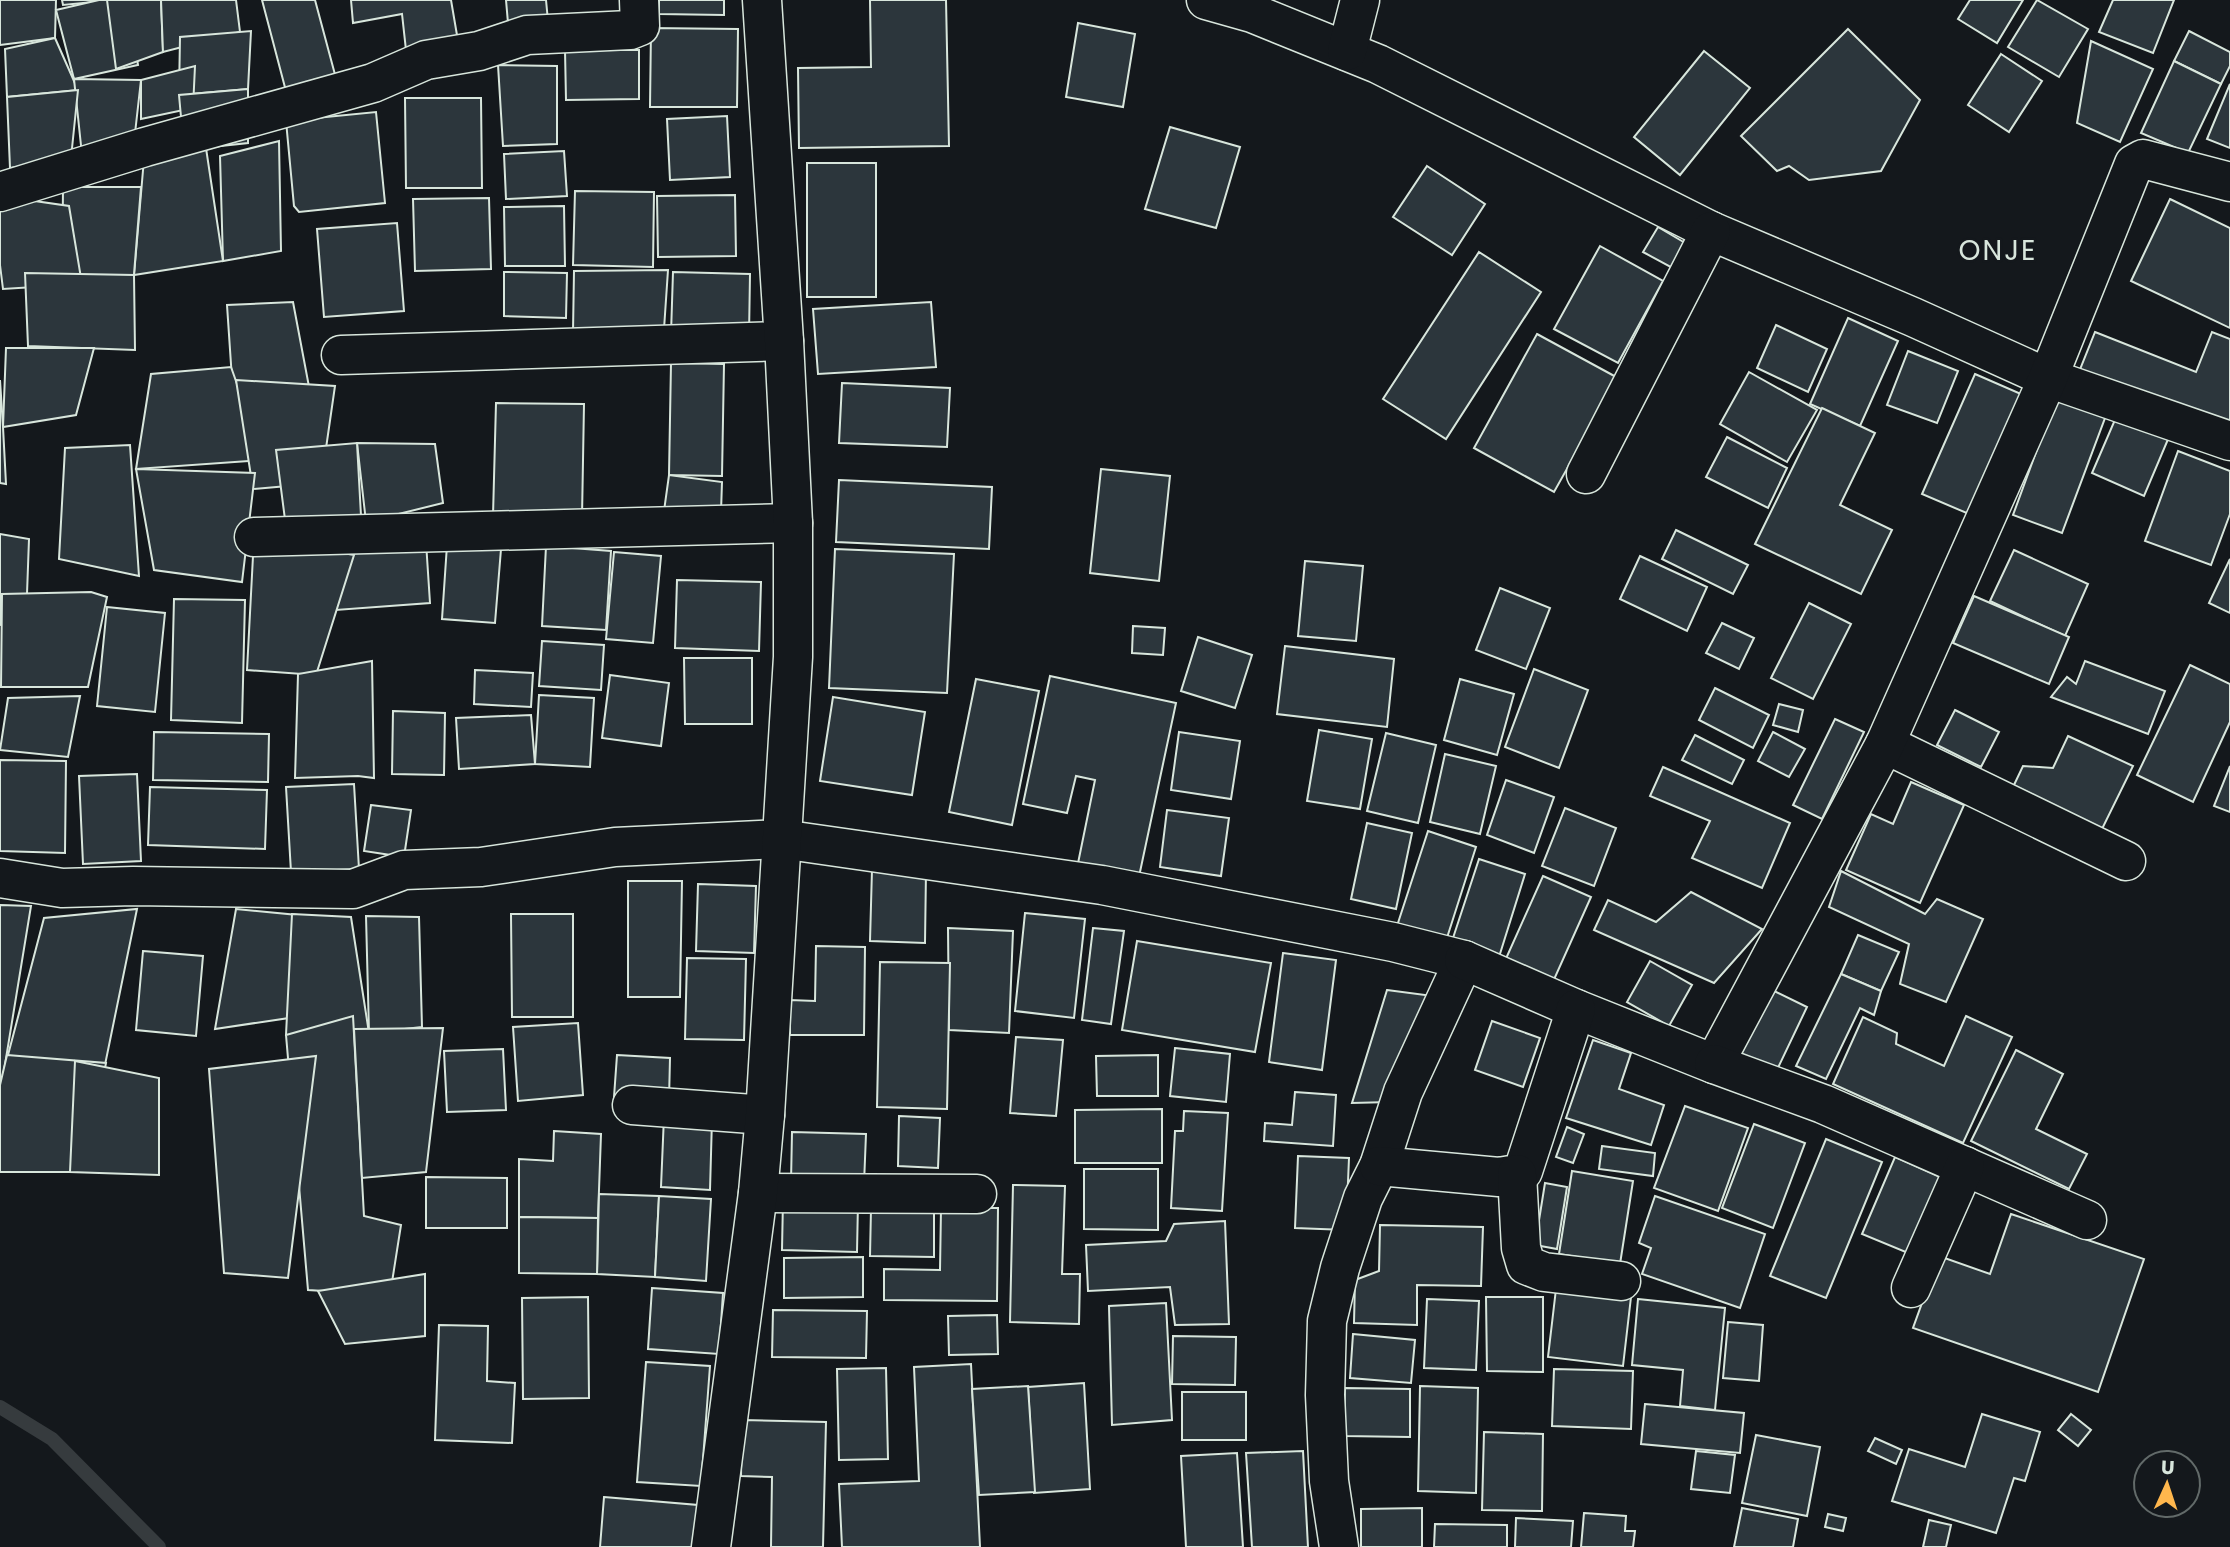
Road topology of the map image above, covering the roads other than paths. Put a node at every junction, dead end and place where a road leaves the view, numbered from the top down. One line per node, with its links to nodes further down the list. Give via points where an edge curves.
1 (639, 0): 7 (street, via 640,26 630,30 527,35 479,51 426,60 373,83)
2 (762, 0): 9 (street)
3 (1206, 0): 5 (street)
4 (1360, 0): 5 (street)
5 (1347, 51): 8 (street)
6 (2230, 182): 11 (street, via 2143,159 2134,164)
7 (0, 192)
8 (1711, 231): 11 (street); 13 (street)
9 (784, 341): 10 (street); 14 (street)
10 (341, 355)
11 (2048, 378): 12 (street); 16 (street)
12 (2230, 441)
13 (1586, 474)
14 (793, 523): 15 (street); 17 (street, via 793,657)
15 (254, 537)
16 (1885, 744): 18 (street); 22 (street)
17 (782, 839): 19 (street, via 615,847 481,867 404,870 353,888 62,888); 20 (street, via 1102,885); 24 (street)
18 (2126, 860)
19 (0, 878)
20 (1464, 960): 21 (street); 25 (street, via 1403,1092)
21 (1576, 1009): 22 (street); 27 (street, via 1523,1171)
22 (1714, 1064): 26 (street, via 1824,1104)
23 (632, 1105): 24 (street)
24 (765, 1115): 28 (street)
25 (1379, 1166): 27 (street, via 1490,1176); 34 (street, via 1363,1198 1327,1321 1328,1469)
26 (1965, 1166): 30 (street); 32 (street)
27 (1517, 1174): 31 (street, via 1521,1248 1527,1265 1545,1272)
28 (758, 1193): 29 (street); 33 (street)
29 (977, 1194)
30 (2087, 1220)
31 (1621, 1281)
32 (1910, 1288)
33 (711, 1547)
34 (1339, 1547)

